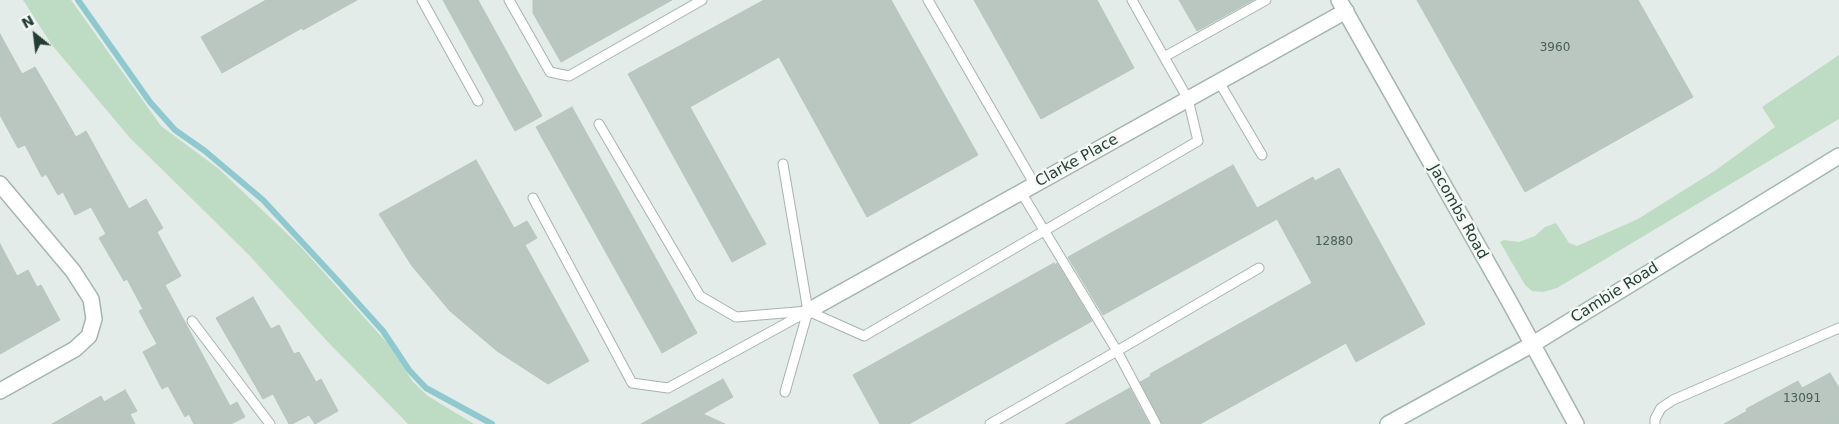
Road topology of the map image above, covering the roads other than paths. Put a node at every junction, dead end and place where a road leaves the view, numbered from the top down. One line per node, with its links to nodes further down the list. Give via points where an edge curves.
1 (422, 0): 11 (lane)
2 (509, 0): 3 (lane, via 550,72 569,76)
3 (702, 0)
4 (928, 0): 17 (lane)
5 (1132, 0): 8 (lane)
6 (1266, 0): 8 (lane)
7 (1342, 6): 9 (street, Clarke Place); 25 (street, Jacombs Road)
8 (1164, 57): 10 (lane)
9 (1219, 82): 10 (street, Clarke Place); 13 (lane)
10 (1188, 99): 17 (street, Clarke Place); 20 (lane, via 1198,141)
11 (478, 101)
12 (599, 124): 22 (lane, via 700,296 736,317)
13 (1262, 155)
14 (1839, 156): 25 (street, Cambie Road)
15 (783, 164): 22 (lane)
16 (0, 184): 27 (street, via 73,271 92,299 94,319 89,336 75,349)
17 (1035, 185): 18 (street, Clarke Place)
18 (1021, 192): 20 (lane); 22 (street, Clarke Place)
19 (533, 198): 22 (lane, via 632,383 668,388)
20 (1044, 231): 22 (lane, via 864,336); 26 (lane)
21 (1259, 268): 26 (lane)
22 (808, 311): 28 (lane)
23 (192, 321): 29 (lane)
24 (1839, 328): 34 (lane, via 1673,400 1661,408)
25 (1533, 344): 32 (street, Cambie Road); 33 (street, Jacombs Road)
26 (1116, 351): 30 (lane); 31 (lane)
27 (0, 391)
28 (785, 392)
29 (270, 424)
30 (990, 424)
31 (1156, 424)
32 (1388, 424)
33 (1576, 424)
34 (1655, 424)

